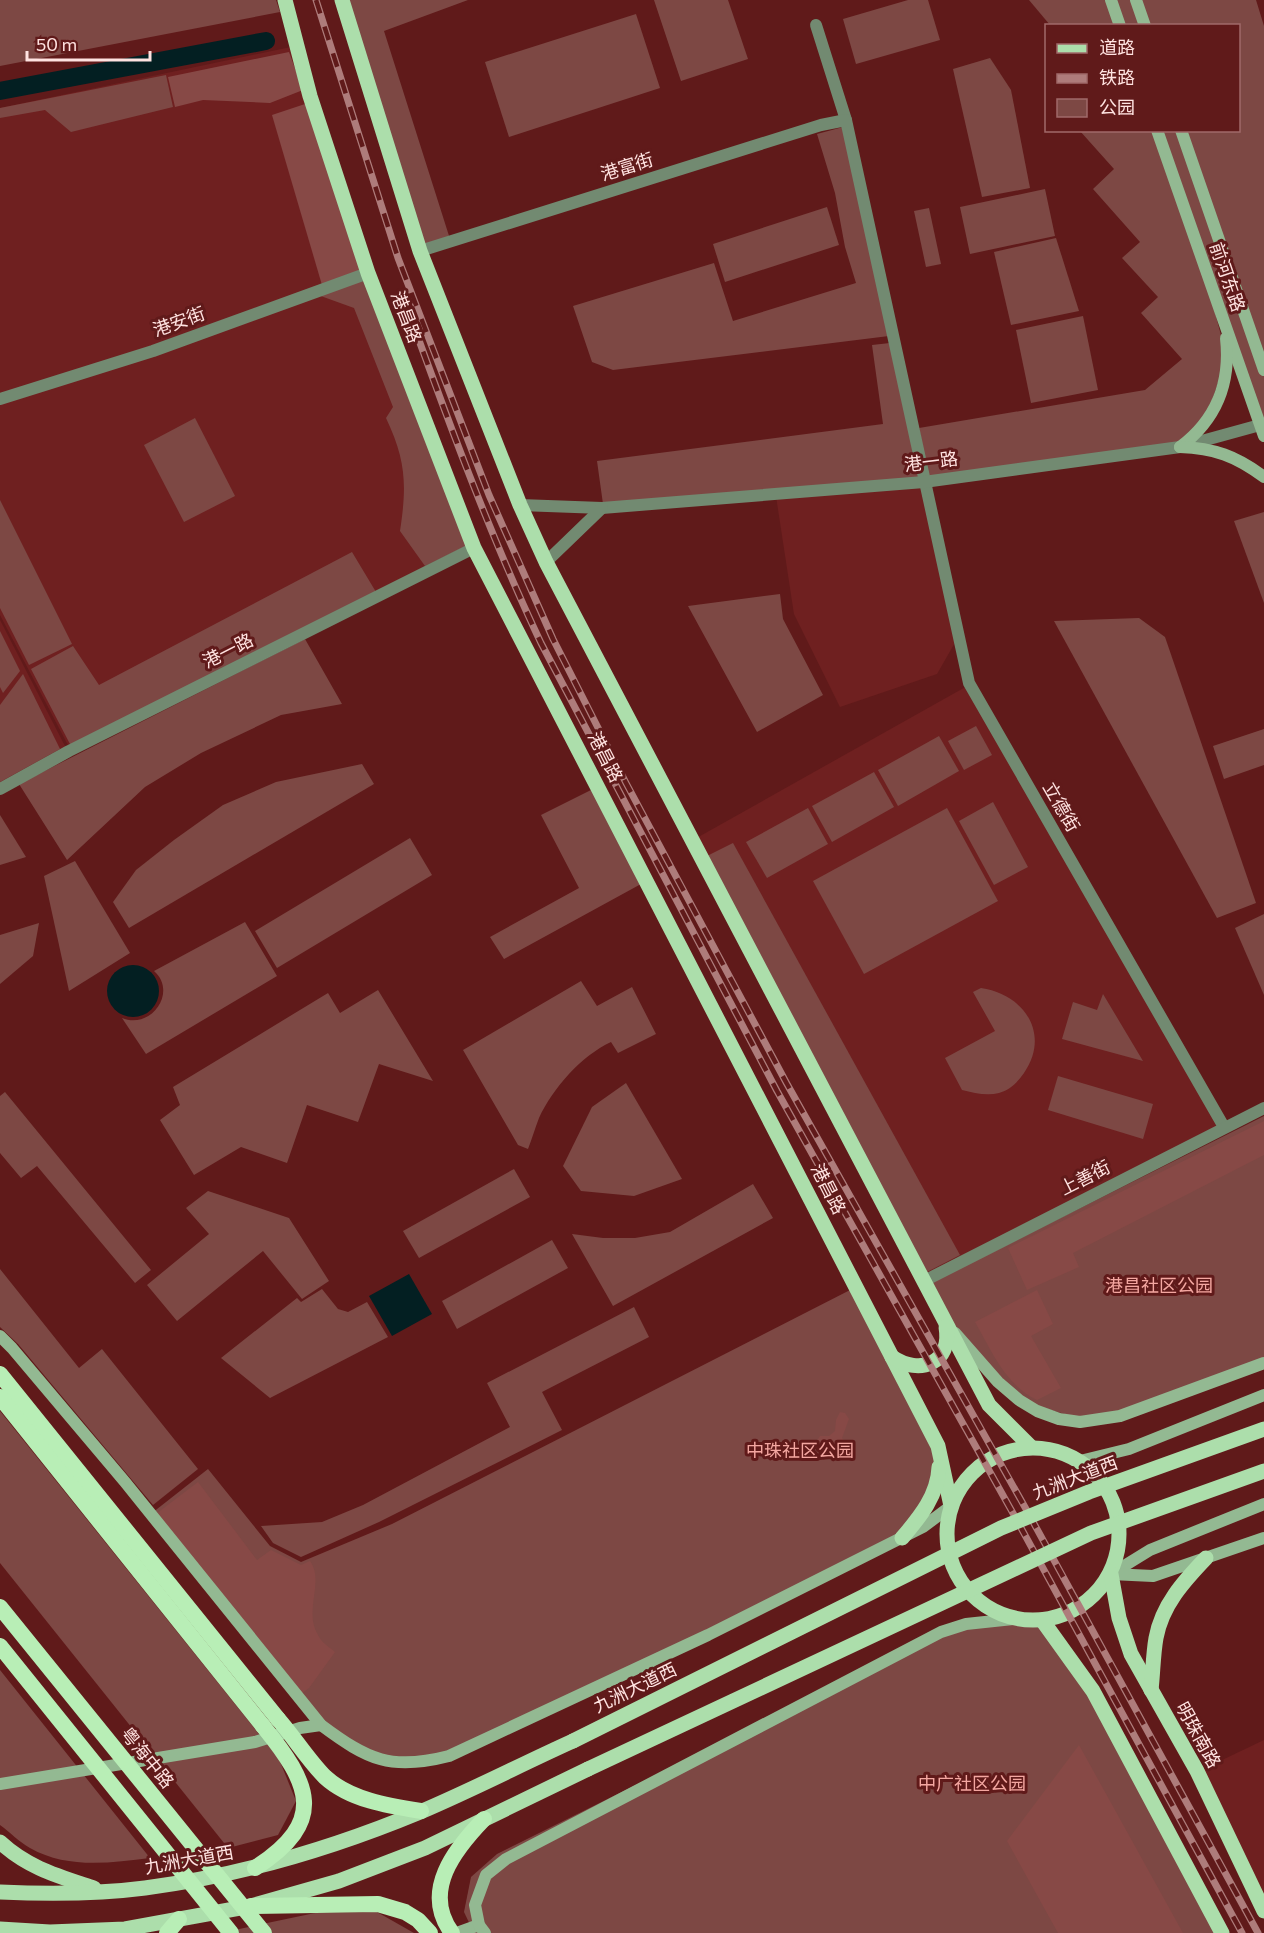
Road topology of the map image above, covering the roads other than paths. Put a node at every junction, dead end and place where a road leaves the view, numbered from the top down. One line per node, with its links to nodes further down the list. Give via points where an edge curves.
1 (285, 0): 12 (main road, 港昌路, via 310,96)
2 (342, 0): 11 (main road, 港昌路)
3 (1111, 0): 5 (main road)
4 (1136, 0): 6 (main road)
5 (1119, 24)
6 (1144, 24)
7 (816, 25): 8 (street)
8 (846, 120): 11 (street, 港富街); 19 (street)
9 (1158, 132): 13 (main road, 前河东路)
10 (1182, 132): 14 (main road, 前河东路)
11 (420, 251): 20 (main road, 港昌路)
12 (368, 273): 15 (street, 港安街, via 153,351); 22 (main road, 港昌路)
13 (1218, 303): 16 (main road, 前河东路); 17 (main road, via 1227,366 1221,394 1197,435)
14 (1264, 370)
15 (0, 399)
16 (1262, 430): 17 (street, 港一路)
17 (1180, 447): 18 (main road, via 1224,453); 19 (street, 港一路)
18 (1264, 477)
19 (924, 482): 21 (street, 港一路); 26 (street, 立德街, via 969,683)
20 (520, 505): 21 (street, 港一路); 23 (main road, 港昌路)
21 (602, 507): 23 (street)
22 (474, 548): 24 (street, 港一路); 30 (main road, 港昌路)
23 (546, 562): 27 (main road, 港昌路)
24 (0, 789)
25 (1264, 1108): 26 (street, 上善街)
26 (1224, 1127): 27 (street, 上善街)
27 (924, 1281): 28 (main road, 港昌路)
28 (945, 1321): 30 (main road, via 945,1348 935,1362 921,1366); 31 (main road, via 998,1382 1019,1400 1059,1419 1080,1422 1120,1416); 37 (main road, 港昌路, via 989,1405)
29 (0, 1336): 52 (main road, via 125,1482)
30 (892, 1357): 36 (main road, 港昌路)
31 (1264, 1363)
32 (0, 1374): 51 (highway)
33 (1264, 1395): 38 (main road, via 1129,1449)
34 (0, 1397): 51 (highway)
35 (1264, 1429): 54 (main road, 九洲大道西, bridge, via 1001,1528)
36 (938, 1446): 41 (main road, 港昌路); 42 (main road, via 935,1487 928,1504)
37 (1031, 1447): 38 (main road, via 1057,1451); 41 (main road, via 1006,1452 983,1463 965,1481)
38 (1080, 1461): 45 (main road, via 1100,1478 1113,1500 1120,1524 1119,1550)
39 (1264, 1471): 55 (main road, bridge, via 1091,1533)
40 (1264, 1504): 45 (main road, via 1150,1550)
41 (951, 1506): 42 (main road); 47 (main road, via 946,1534 951,1562 960,1579 986,1607)
42 (902, 1538): 52 (main road, via 708,1635 449,1756 423,1763 397,1763 349,1746)
43 (1264, 1538): 44 (main road)
44 (1206, 1558): 45 (main road, via 1153,1576); 50 (main road, via 1169,1603 1156,1636)
45 (1111, 1574): 48 (main road, via 1094,1597 1078,1608); 50 (main road, 明珠南路, via 1131,1654)
46 (0, 1607): 67 (highway, 粤海中路, bridge)
47 (1013, 1618): 48 (main road); 64 (main road, via 966,1624 941,1632 506,1859 486,1875 475,1905)
48 (1042, 1620): 71 (main road, via 1093,1691)
49 (0, 1647): 66 (highway, bridge)
50 (1151, 1690): 61 (main road, 明珠南路, via 1197,1771)
51 (271, 1722): 54 (highway, bridge, via 344,1790 379,1803); 57 (highway, bridge, via 304,1792 303,1815 288,1842)
52 (321, 1725): 53 (main road, via 255,1743)
53 (0, 1784)
54 (421, 1811): 57 (main road, 九洲大道西, bridge)
55 (484, 1819): 60 (main road, via 425,1848 339,1881); 69 (highway, via 453,1856 440,1890 441,1912)
56 (0, 1842): 58 (main road, via 32,1865)
57 (255, 1868): 58 (main road, 九洲大道西, bridge, via 144,1888)
58 (102, 1890): 59 (main road, 九洲大道西)
59 (0, 1892)
60 (251, 1906): 62 (main road, bridge); 68 (highway, via 378,1904 405,1912)
61 (1264, 1911)
62 (179, 1919): 63 (main road, via 125,1929); 65 (highway)
63 (0, 1929)
64 (482, 1929): 70 (main road)
65 (167, 1933)
66 (231, 1933)
67 (264, 1933)
68 (430, 1933)
69 (452, 1933)
70 (457, 1933)
71 (1222, 1933)

